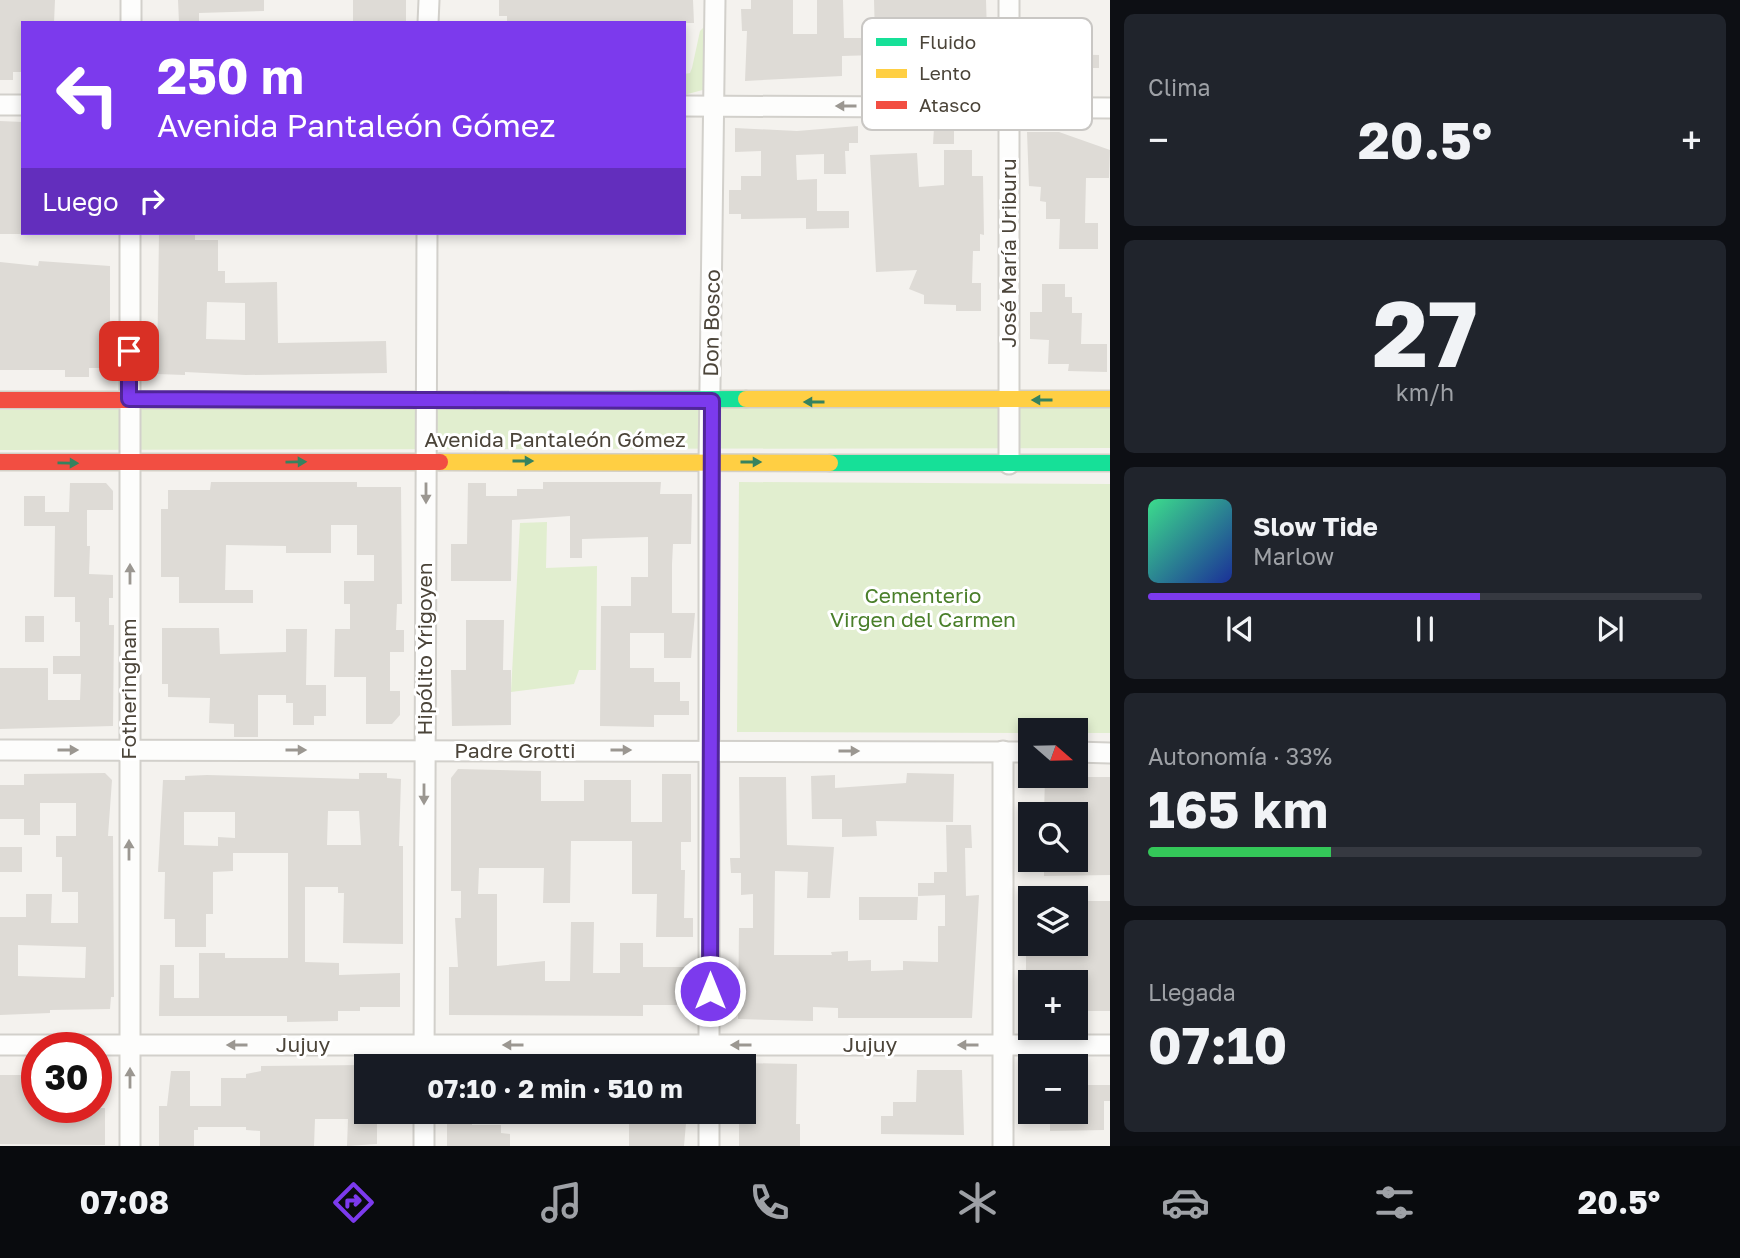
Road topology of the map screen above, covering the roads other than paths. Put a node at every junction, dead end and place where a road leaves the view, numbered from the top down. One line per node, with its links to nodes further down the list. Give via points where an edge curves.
1 (131, 0): 6 (street)
2 (429, 0): 7 (street)
3 (715, 0): 11 (street, Don Bosco)
4 (1009, 0): 5 (street, José María Uriburu)
5 (1009, 18)
6 (131, 21)
7 (429, 21)
8 (0, 105): 9 (street)
9 (21, 105)
10 (686, 106): 11 (street)
11 (714, 106): 12 (street, one-way to 11); 23 (street, Don Bosco)
12 (862, 107)
13 (1092, 108): 14 (street)
14 (1110, 108)
15 (1009, 130): 22 (street, José María Uriburu)
16 (130, 235): 18 (street, Fotheringham)
17 (427, 235): 21 (street, Hipólito Yrigoyen)
18 (129, 399): 20 (main road, Avenida Pantaleón Gómez); 21 (main road, Avenida Pantaleón Gómez); 27 (street, Fotheringham)
19 (1110, 399): 22 (main road, Avenida Pantaleón Gómez, one-way to 22)
20 (0, 400)
21 (427, 400): 23 (main road, Avenida Pantaleón Gómez); 24 (street, Hipólito Yrigoyen)
22 (1009, 400): 23 (main road, Avenida Pantaleón Gómez, one-way to 23); 29 (street, José María Uriburu)
23 (712, 401): 25 (street, Don Bosco)
24 (426, 461): 25 (main road, Avenida Pantaleón Gómez, one-way to 25); 27 (main road, Avenida Pantaleón Gómez, one-way to 24); 33 (street, Hipólito Yrigoyen, one-way to 33)
25 (709, 461): 29 (main road, Avenida Pantaleón Gómez, one-way to 29); 32 (street, Don Bosco)
26 (0, 462): 27 (main road, Avenida Pantaleón Gómez, one-way to 27)
27 (131, 463): 31 (street, Fotheringham, one-way to 27)
28 (1110, 463): 29 (main road, Avenida Pantaleón Gómez)
29 (1009, 464)
30 (0, 750): 31 (street, Padre Grotti, one-way to 31)
31 (128, 750): 33 (street, Padre Grotti, one-way to 33); 39 (street, Fotheringham, one-way to 31)
32 (710, 750): 33 (street, Padre Grotti, one-way to 32); 34 (street, Padre Grotti, one-way to 34); 41 (street, Don Bosco)
33 (424, 751): 40 (street, Hipólito Yrigoyen, one-way to 40)
34 (1003, 751): 35 (street, Padre Grotti); 42 (street)
35 (1018, 752)
36 (1088, 752): 37 (street)
37 (1110, 753)
38 (0, 1045): 39 (street, Jujuy)
39 (130, 1045): 40 (street, Jujuy, one-way to 39); 48 (street, Fotheringham, one-way to 39)
40 (424, 1045): 41 (street, Jujuy, one-way to 40); 44 (street, Hipólito Yrigoyen)
41 (709, 1045): 42 (street, Jujuy, one-way to 41); 45 (street, Don Bosco)
42 (1004, 1045): 43 (street, Jujuy); 51 (street)
43 (1110, 1045)
44 (424, 1054)
45 (709, 1054)
46 (424, 1124): 49 (street)
47 (709, 1124): 50 (street)
48 (130, 1146)
49 (424, 1146)
50 (709, 1146)
51 (1003, 1146)

